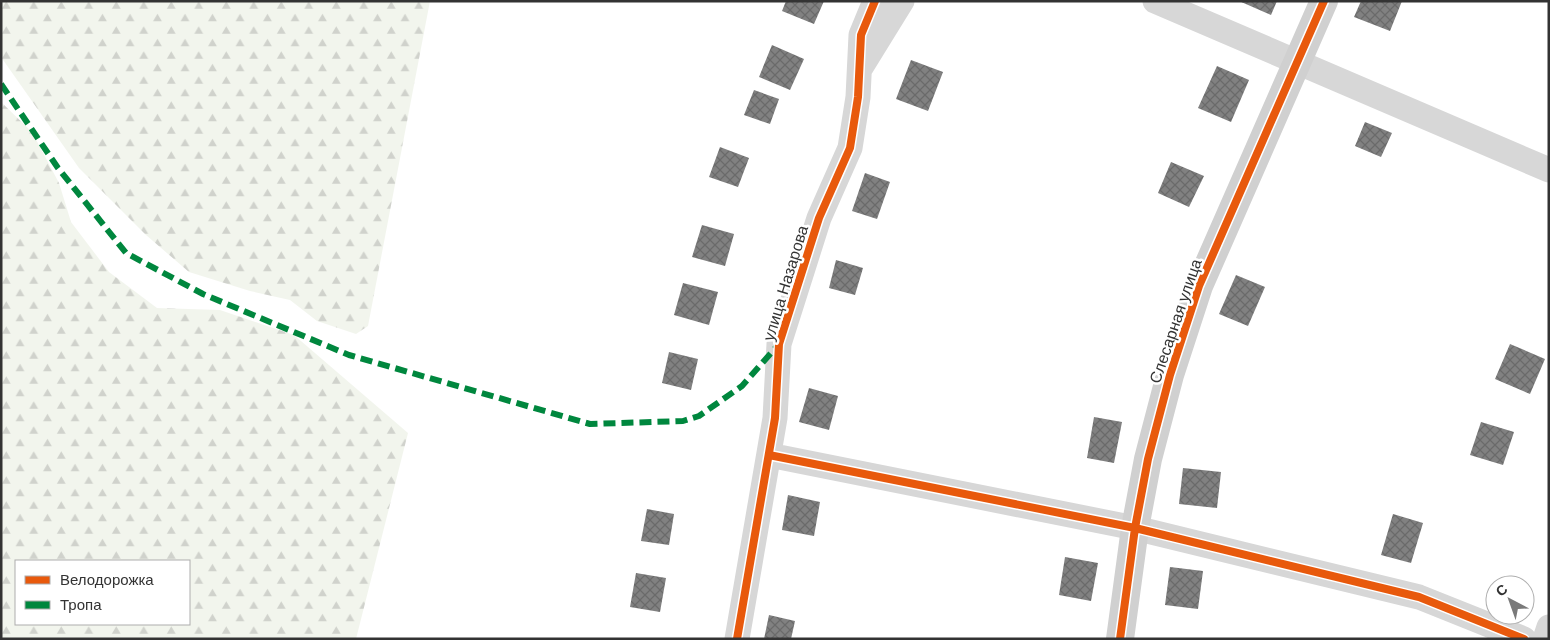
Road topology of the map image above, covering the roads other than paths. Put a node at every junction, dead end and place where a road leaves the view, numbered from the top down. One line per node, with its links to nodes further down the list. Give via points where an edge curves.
1 (875, 1): 6 (street, улица Назарова, via 861,35)
2 (902, 1): 6 (street)
3 (1155, 1): 5 (street)
4 (1324, 1): 5 (street, Слесарная улица)
5 (1298, 63): 7 (street); 9 (street, Слесарная улица, via 1199,286 1170,375 1148,459)
6 (859, 71): 8 (street, улица Назарова, via 850,148 819,218 779,344 776,418)
7 (1549, 170)
8 (769, 455): 9 (street); 11 (street, улица Назарова)
9 (1135, 528): 12 (street, Слесарная улица); 13 (street, via 1419,597)
10 (1549, 627): 14 (street)
11 (737, 639)
12 (1120, 639)
13 (1524, 639)
14 (1545, 639)

